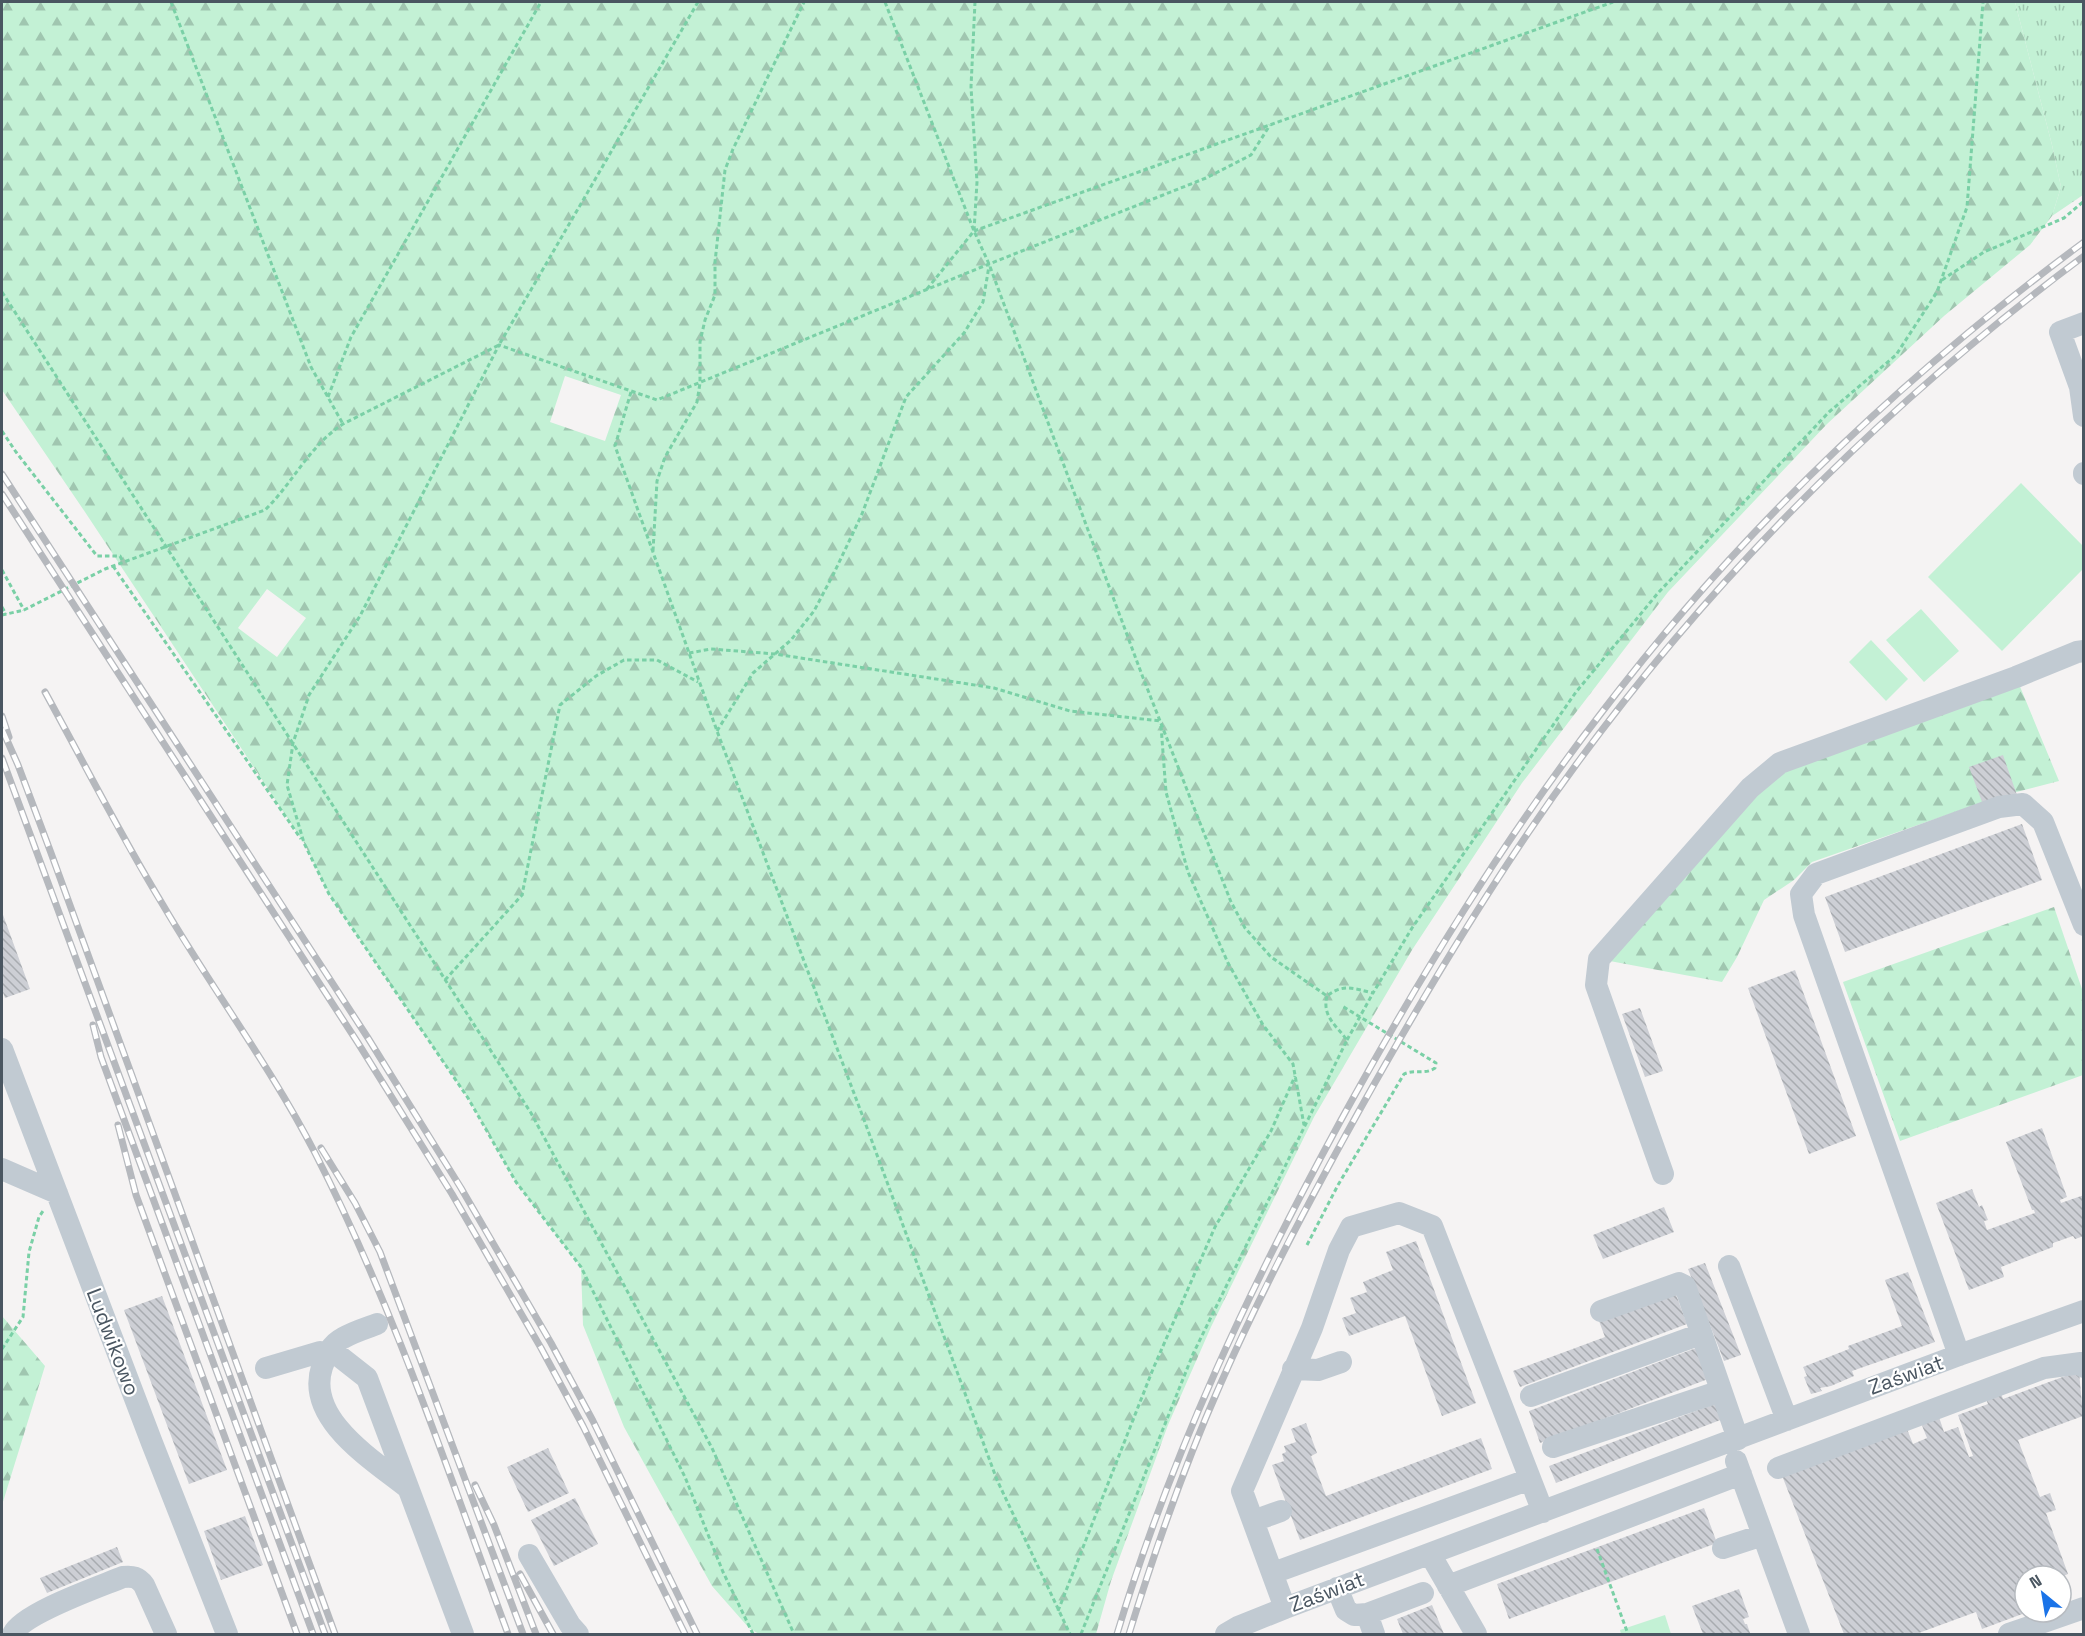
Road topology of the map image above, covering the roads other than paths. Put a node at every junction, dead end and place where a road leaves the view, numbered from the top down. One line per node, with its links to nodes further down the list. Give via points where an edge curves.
1 (2084, 323): 2 (street, via 2060,332 2080,387)
2 (2084, 416)
3 (2084, 651): 7 (street, via 1780,763 1749,788 1599,959 1596,985)
4 (2084, 925): 15 (street, via 2043,822 2023,804 1999,807 1816,873 1801,894 1804,915)
5 (2, 1049): 8 (street, Ludwikowo)
6 (2, 1169): 8 (street)
7 (1663, 1174)
8 (57, 1193): 45 (street, Ludwikowo)
9 (1729, 1266): 22 (street)
10 (1601, 1311): 13 (street, via 1679,1283 1685,1286)
11 (2084, 1311): 15 (street, Zaświat)
12 (377, 1324): 14 (street, via 341,1338)
13 (1701, 1334): 20 (street); 21 (street)
14 (327, 1353): 18 (street); 28 (street, via 339,1356 367,1378); 28 (street, via 320,1375 320,1396 334,1424 357,1449)
15 (1959, 1355): 22 (street, Zaświat)
16 (1341, 1362): 19 (street, via 1318,1370)
17 (2084, 1367): 25 (street, via 2081,1363 2044,1368)
18 (266, 1368)
19 (1293, 1369): 27 (street, via 1351,1227 1399,1213 1432,1226); 31 (street, via 1242,1491)
20 (1721, 1391): 23 (street); 24 (street)
21 (1531, 1396)
22 (1797, 1416): 23 (street, Zaświat)
23 (1733, 1441): 26 (street); 30 (street, Zaświat)
24 (1553, 1447)
25 (1778, 1468)
26 (1741, 1474): 32 (street); 37 (street)
27 (1530, 1479): 30 (street); 36 (street)
28 (408, 1488): 46 (street)
29 (1281, 1511): 31 (street)
30 (1543, 1512): 34 (street, Zaświat)
31 (1253, 1521): 36 (street)
32 (1763, 1535): 33 (street); 50 (street)
33 (1723, 1548)
34 (1430, 1554): 37 (street); 38 (street, Zaświat)
35 (529, 1555): 47 (street)
36 (1272, 1573): 40 (street)
37 (1448, 1586): 49 (street)
38 (1337, 1588): 40 (street, Zaświat); 42 (street, via 1346,1610)
39 (1423, 1593): 42 (street)
40 (1285, 1608): 48 (street, Zaświat)
41 (2084, 1608): 51 (street)
42 (1370, 1624)
43 (13, 1635): 44 (street, via 16,1628 46,1609 132,1576 144,1586)
44 (166, 1635)
45 (227, 1635)
46 (463, 1635)
47 (578, 1635)
48 (1226, 1635)
49 (1476, 1635)
50 (1799, 1635)
51 (2009, 1635)

